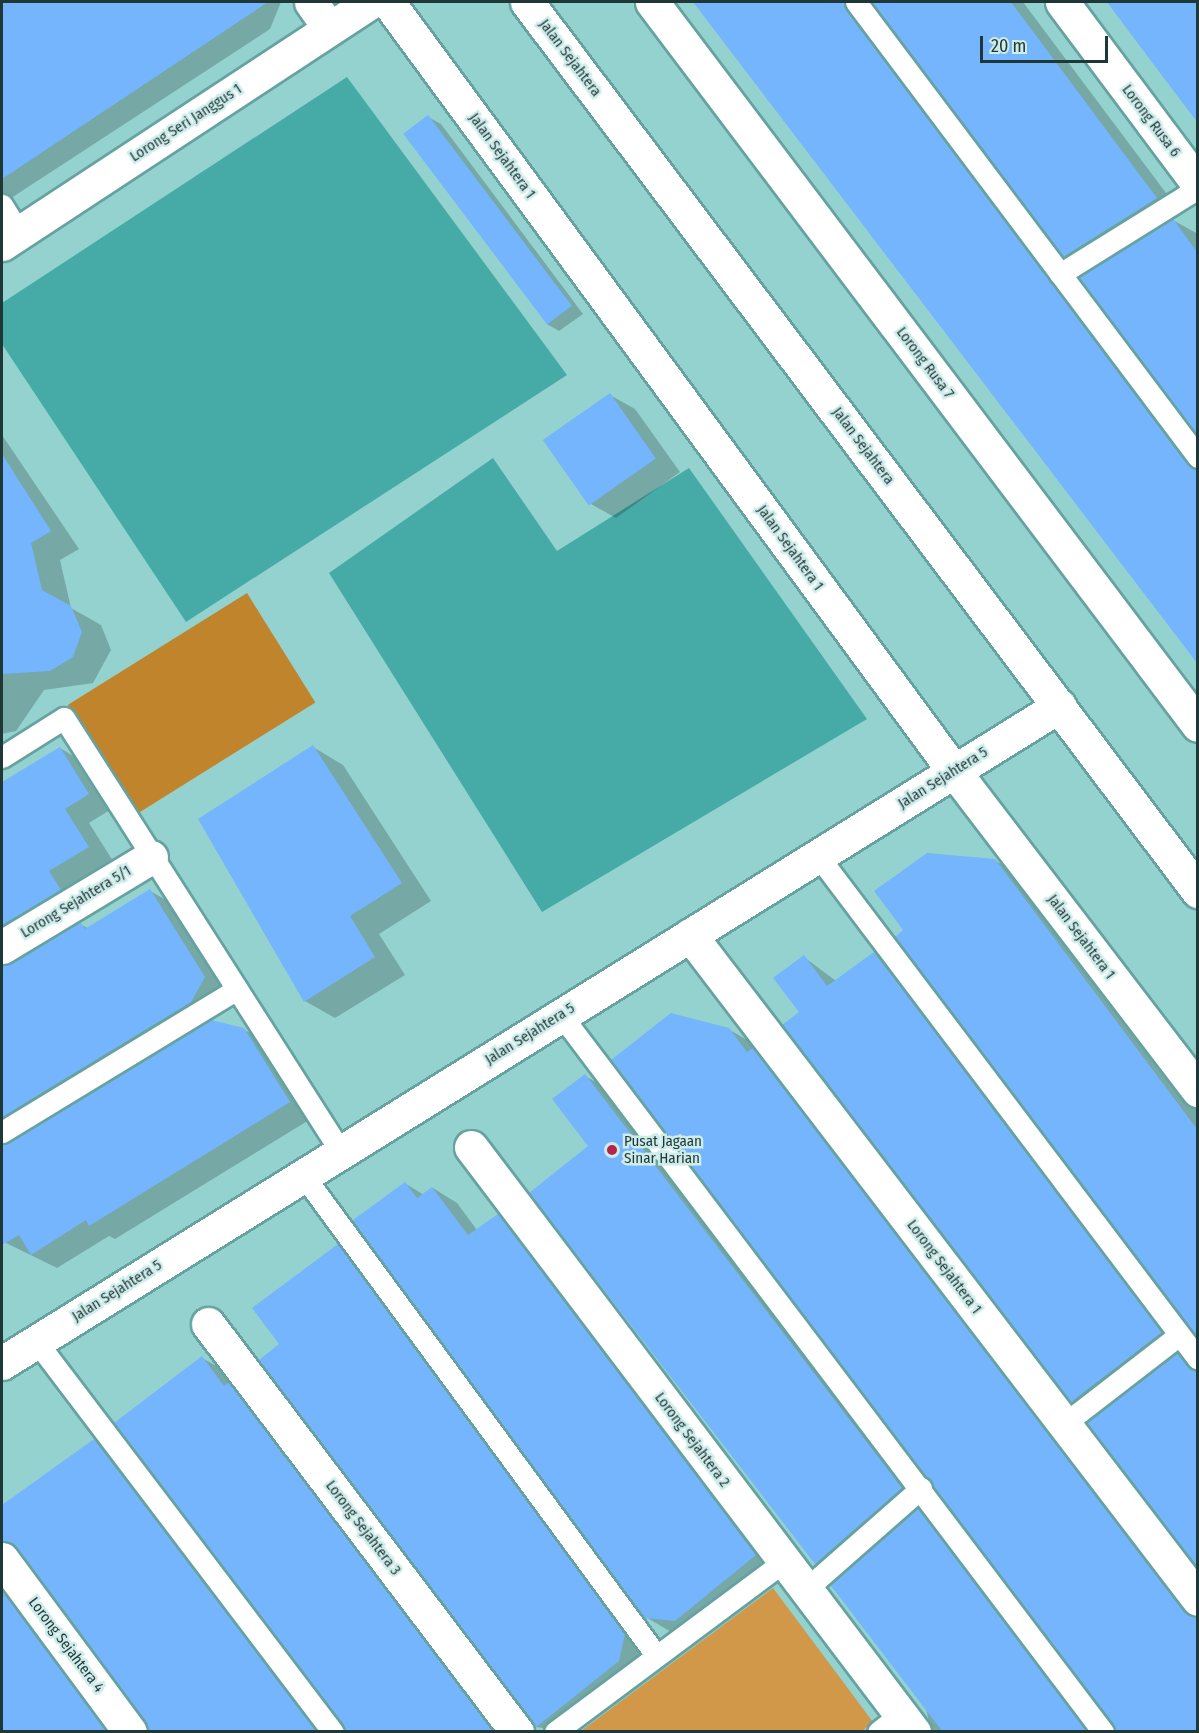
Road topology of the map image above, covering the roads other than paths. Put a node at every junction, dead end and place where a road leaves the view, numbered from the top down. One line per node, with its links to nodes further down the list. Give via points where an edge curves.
1 (311, 2): 8 (street)
2 (370, 2): 8 (street, Lorong Seri Janggus 1)
3 (388, 2): 17 (street, Jalan Sejahtera 1)
4 (527, 2): 14 (street, Jalan Sejahtera)
5 (652, 2): 15 (street, Lorong Rusa 7)
6 (856, 2): 12 (lane)
7 (1062, 2): 9 (street, Lorong Rusa 6)
8 (329, 28): 11 (street, Lorong Seri Janggus 1)
9 (1197, 186): 12 (lane)
10 (2, 205): 11 (lane)
11 (10, 238)
12 (1060, 274): 13 (lane)
13 (1197, 457)
14 (1059, 706): 17 (street, Jalan Sejahtera 5); 20 (street, Jalan Sejahtera)
15 (1197, 725)
16 (2, 757): 19 (lane, via 64,718)
17 (954, 771): 18 (street, Jalan Sejahtera 5); 25 (street, Jalan Sejahtera 1)
18 (818, 856): 21 (street, Jalan Sejahtera 5); 31 (lane)
19 (151, 857): 22 (street, Lorong Sejahtera 5/1); 23 (lane)
20 (1197, 891)
21 (690, 935): 24 (street, Jalan Sejahtera 5); 35 (street, Lorong Sejahtera 1)
22 (2, 947)
23 (237, 989): 26 (lane); 28 (lane)
24 (561, 1015): 28 (street, Jalan Sejahtera 5); 36 (lane)
25 (1197, 1090)
26 (2, 1132)
27 (471, 1147): 38 (street, Lorong Sejahtera 2)
28 (341, 1152): 29 (street, Jalan Sejahtera 5)
29 (303, 1175): 32 (street, Jalan Sejahtera 5); 41 (lane)
30 (208, 1324): 45 (street, Lorong Sejahtera 3)
31 (1179, 1335): 34 (lane); 35 (lane)
32 (36, 1341): 33 (street, Jalan Sejahtera 5); 44 (lane)
33 (4, 1357)
34 (1197, 1359)
35 (1064, 1424): 40 (street, Lorong Sejahtera 1)
36 (921, 1488): 39 (lane); 47 (lane)
37 (2, 1559): 43 (street, Lorong Sejahtera 4)
38 (784, 1561): 39 (street, Lorong Sejahtera 2); 41 (lane)
39 (806, 1589): 42 (street, Lorong Sejahtera 2)
40 (1197, 1599)
41 (656, 1655): 46 (lane)
42 (897, 1726)
43 (130, 1731)
44 (333, 1731)
45 (517, 1731)
46 (555, 1731)
47 (1103, 1731)

